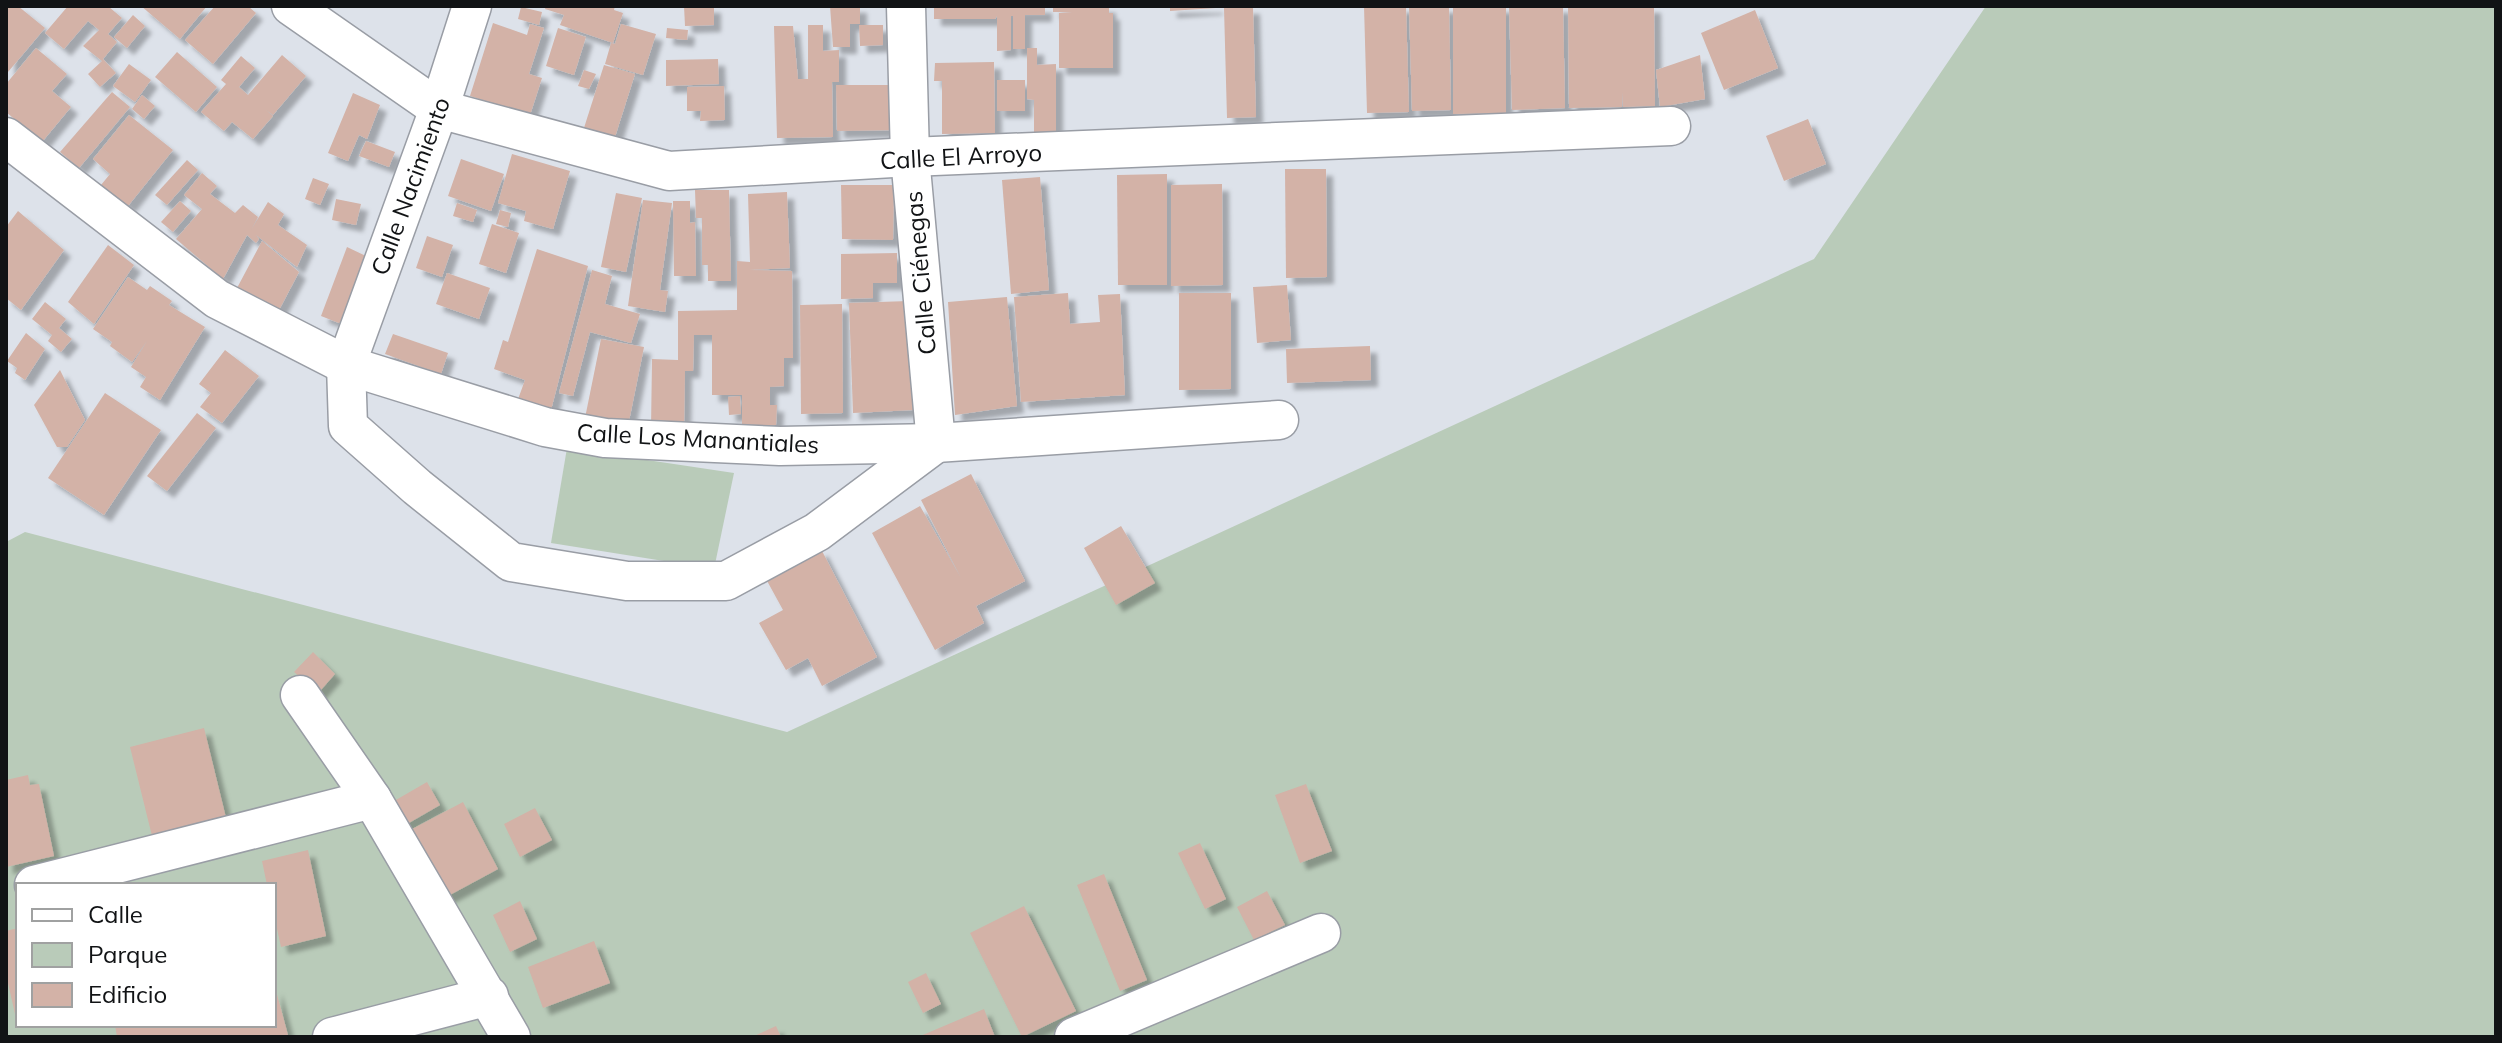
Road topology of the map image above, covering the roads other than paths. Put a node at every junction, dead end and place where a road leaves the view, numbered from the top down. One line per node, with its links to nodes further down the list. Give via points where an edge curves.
1 (291, 6): 4 (street, Calle El Arroyo)
2 (472, 6): 4 (street, Calle Nacimiento)
3 (906, 6): 7 (street, Calle Ciénegas)
4 (439, 109): 7 (street, Calle El Arroyo, via 669,171); 8 (street, Calle Nacimiento)
5 (1671, 126): 7 (street, Calle El Arroyo)
6 (6, 137): 8 (street, Calle Los Manantiales, via 217,299)
7 (910, 157): 10 (street, Calle Ciénegas)
8 (346, 365): 10 (street, Calle Los Manantiales, via 545,427 605,438 780,446); 10 (street, via 348,426 511,562 627,581 726,581 817,532)
9 (1279, 420): 10 (street, Calle Los Manantiales)
10 (936, 443)
11 (300, 695): 12 (street)
12 (372, 799): 13 (street); 15 (street)
13 (42, 883)
14 (1321, 933): 18 (street)
15 (489, 996): 16 (street); 17 (street)
16 (332, 1037)
17 (511, 1037)
18 (1074, 1037)

